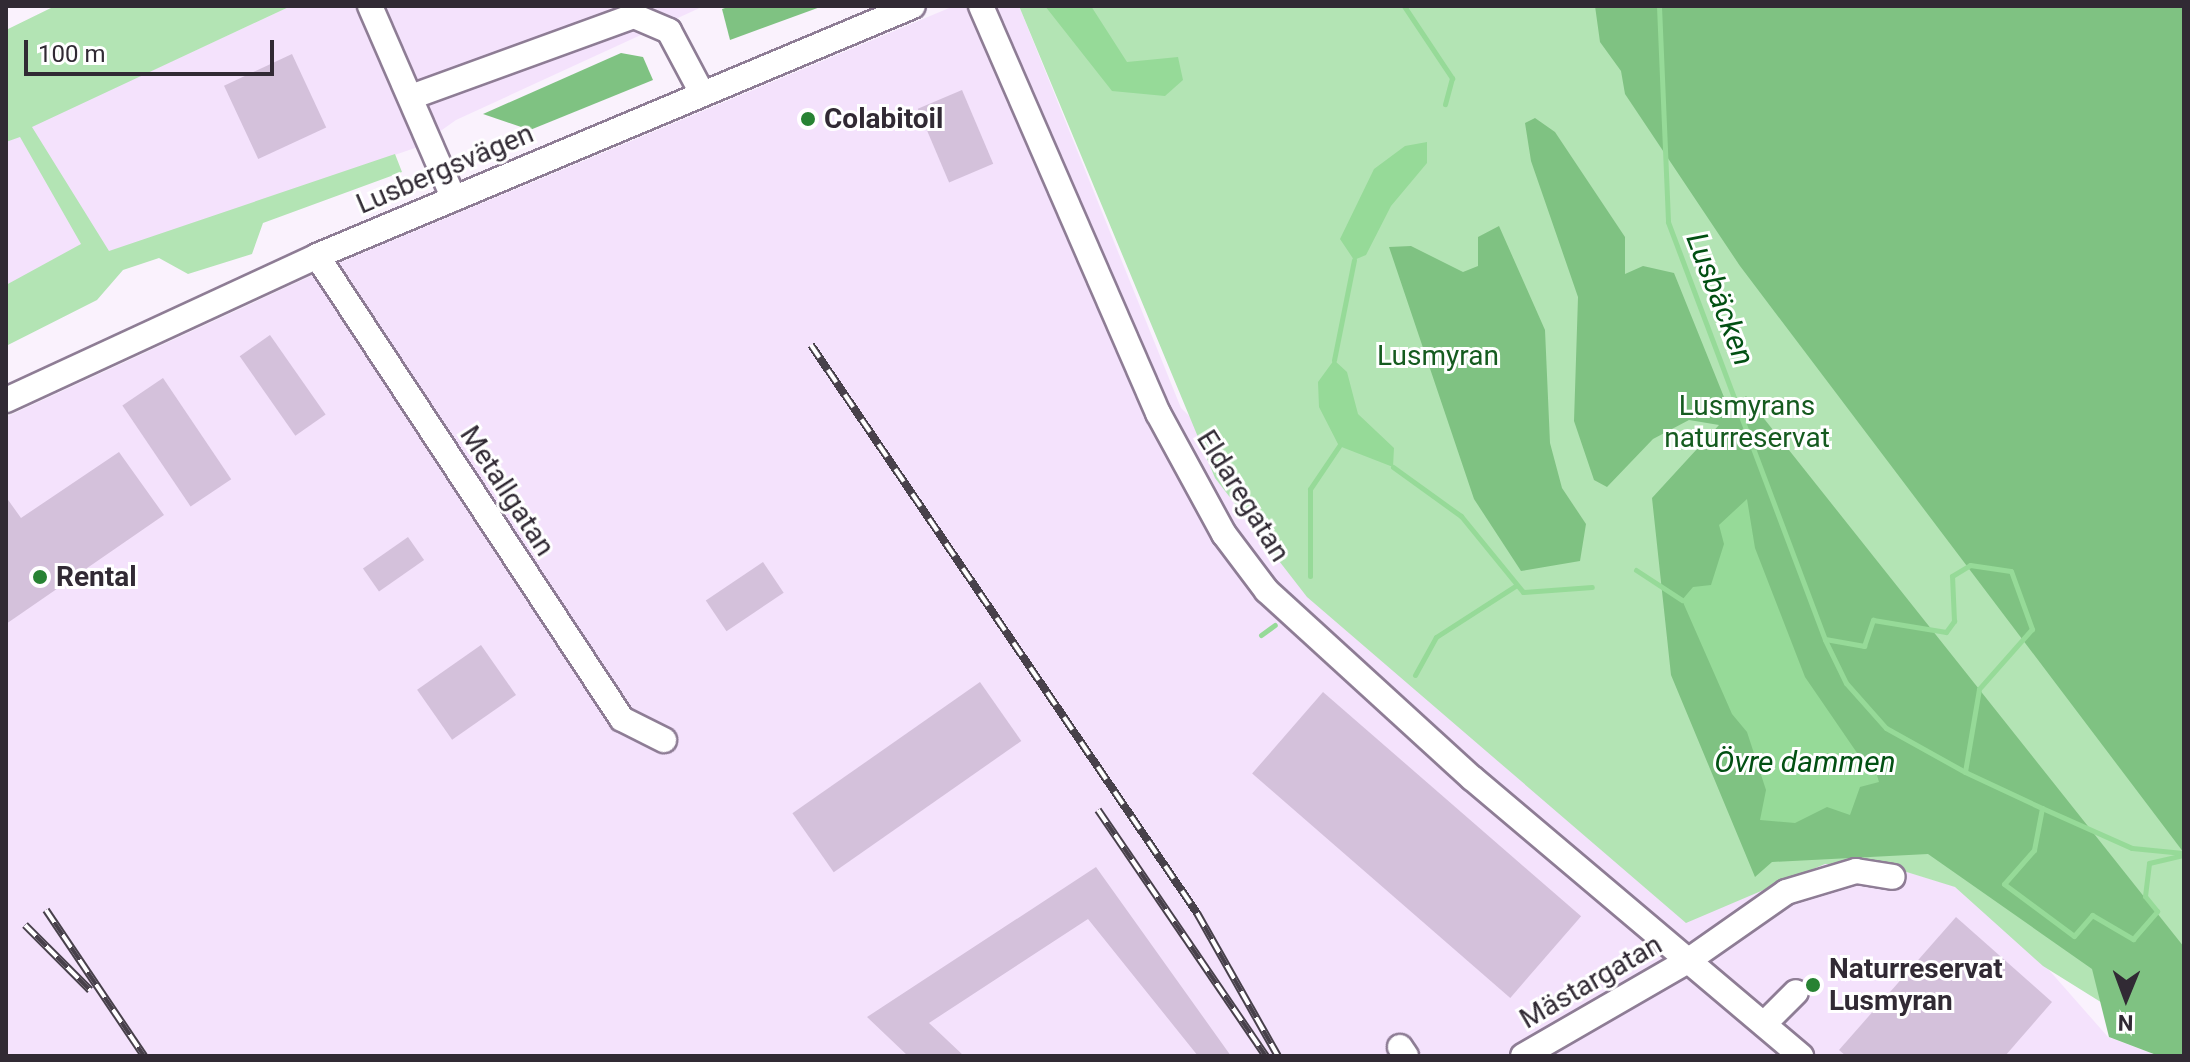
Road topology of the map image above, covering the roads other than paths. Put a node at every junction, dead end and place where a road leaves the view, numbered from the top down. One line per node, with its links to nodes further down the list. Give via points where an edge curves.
1 (370, 6): 5 (street)
2 (913, 6): 4 (street, Lusbergsvägen)
3 (981, 6): 11 (street, Eldaregatan, via 1158,413 1224,534 1311,637)
4 (702, 93): 5 (street, via 669,31 634,16); 6 (street, Lusbergsvägen)
5 (411, 97): 6 (street)
6 (454, 199): 7 (street, Lusbergsvägen)
7 (317, 256): 8 (street, Lusbergsvägen); 9 (street, Metallgatan, via 622,719)
8 (6, 400)
9 (664, 740)
10 (1893, 877): 11 (street, Mästargatan, via 1856,871 1817,878 1735,921)
11 (1689, 960): 13 (street, Eldaregatan); 14 (street, Mästargatan)
12 (1796, 992): 13 (street)
13 (1764, 1024): 15 (street, Eldaregatan)
14 (1523, 1056)
15 (1801, 1056)

